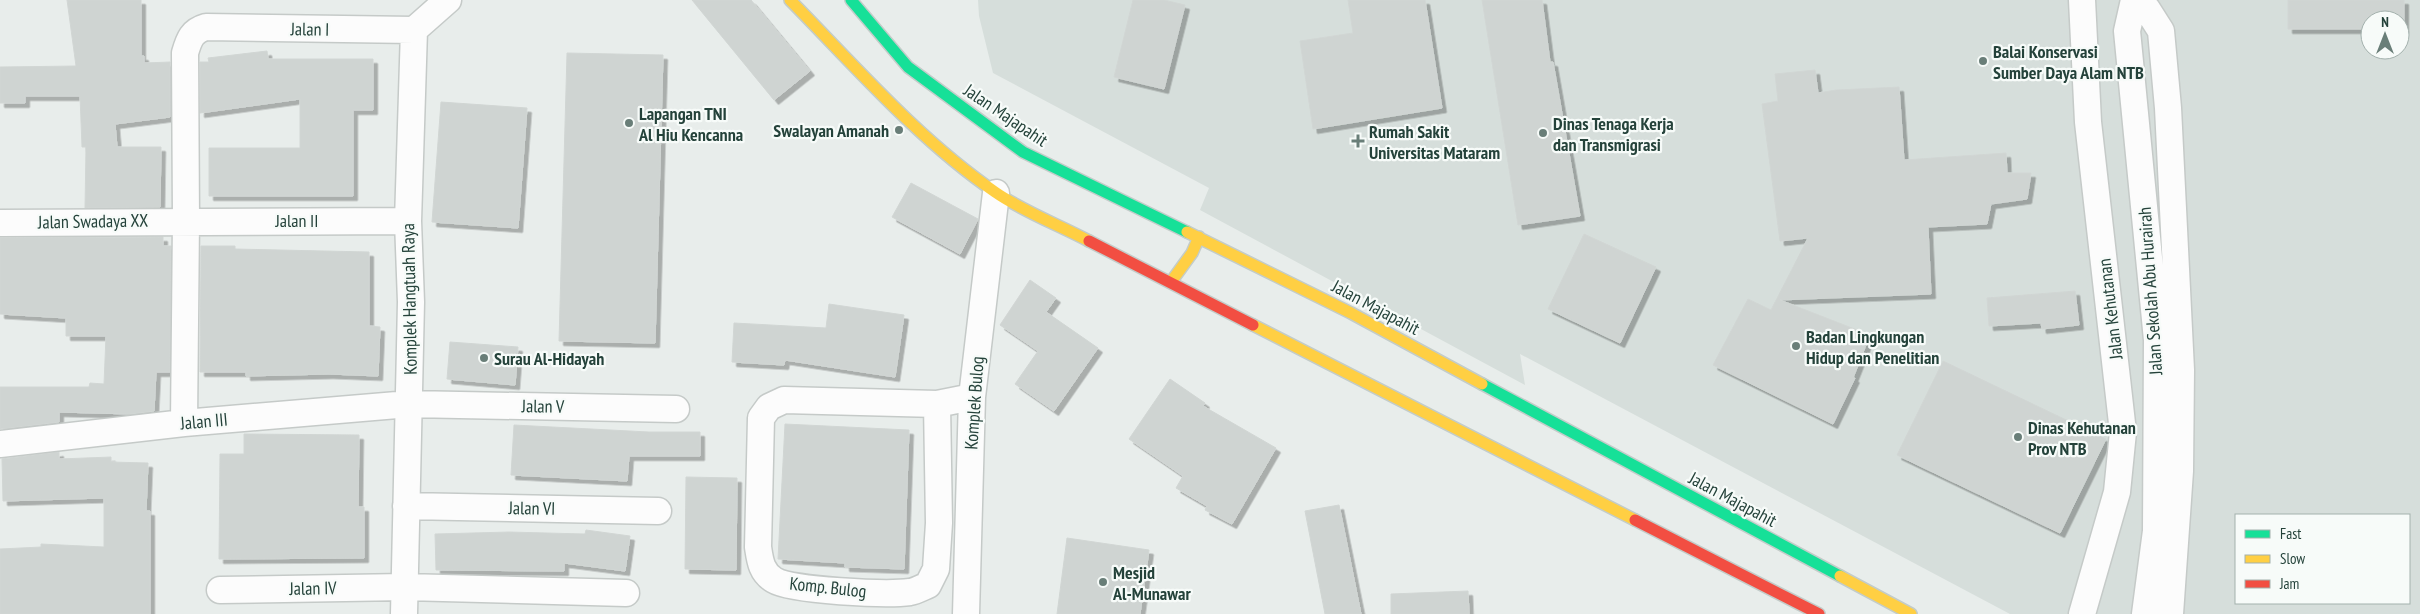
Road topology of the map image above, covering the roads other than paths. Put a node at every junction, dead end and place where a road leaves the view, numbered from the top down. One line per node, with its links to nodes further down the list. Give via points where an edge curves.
1 (448, 0): 6 (street)
2 (790, 0): 7 (main road, via 909,121)
3 (851, 0): 11 (main road, Jalan Majapahit, via 908,67 1023,152)
4 (2082, 0): 28 (street, Jalan Kehutanan, via 2088,122 2123,432 2117,492)
5 (2136, 0): 29 (street, Jalan Sekolah Abu Hurairah, via 2127,31 2157,340 2156,531); 30 (street, via 2147,9 2161,31 2174,209 2182,428)
6 (414, 30): 8 (street, Jalan I, via 206,27 196,30 185,53); 9 (street, Komplek Hangtuah Raya)
7 (996, 193): 12 (main road); 13 (street, Komplek Bulog)
8 (186, 220): 9 (street, Jalan II); 10 (street, Jalan Swadaya XX); 17 (street)
9 (408, 221): 14 (street, Komplek Hangtuah Raya, via 411,302)
10 (0, 223)
11 (1199, 237): 12 (main road, via 1192,253); 27 (main road, Jalan Majapahit, via 1351,313)
12 (1171, 282): 26 (main road)
13 (972, 397): 15 (street, Komp. Bulog); 25 (street, Komplek Bulog)
14 (409, 404): 16 (street, Jalan V); 17 (street, Jalan III); 19 (street, Komplek Hangtuah Raya)
15 (937, 404): 15 (street, Komp. Bulog, via 784,400 770,407 761,418 758,547 761,565 774,581 795,587 884,593 912,592 928,585 936,569 939,522)
16 (676, 409)
17 (184, 423): 18 (street, Jalan III)
18 (0, 444)
19 (406, 506): 20 (street, Jalan VI); 21 (street, Komplek Hangtuah Raya)
20 (658, 511)
21 (405, 587): 22 (street, Jalan IV); 23 (street, Jalan IV); 24 (street, Komplek Hangtuah Raya)
22 (220, 590)
23 (626, 593)
24 (404, 614)
25 (966, 614)
26 (1819, 614)
27 (1911, 614)
28 (2082, 614)
29 (2145, 614)
30 (2170, 614)

